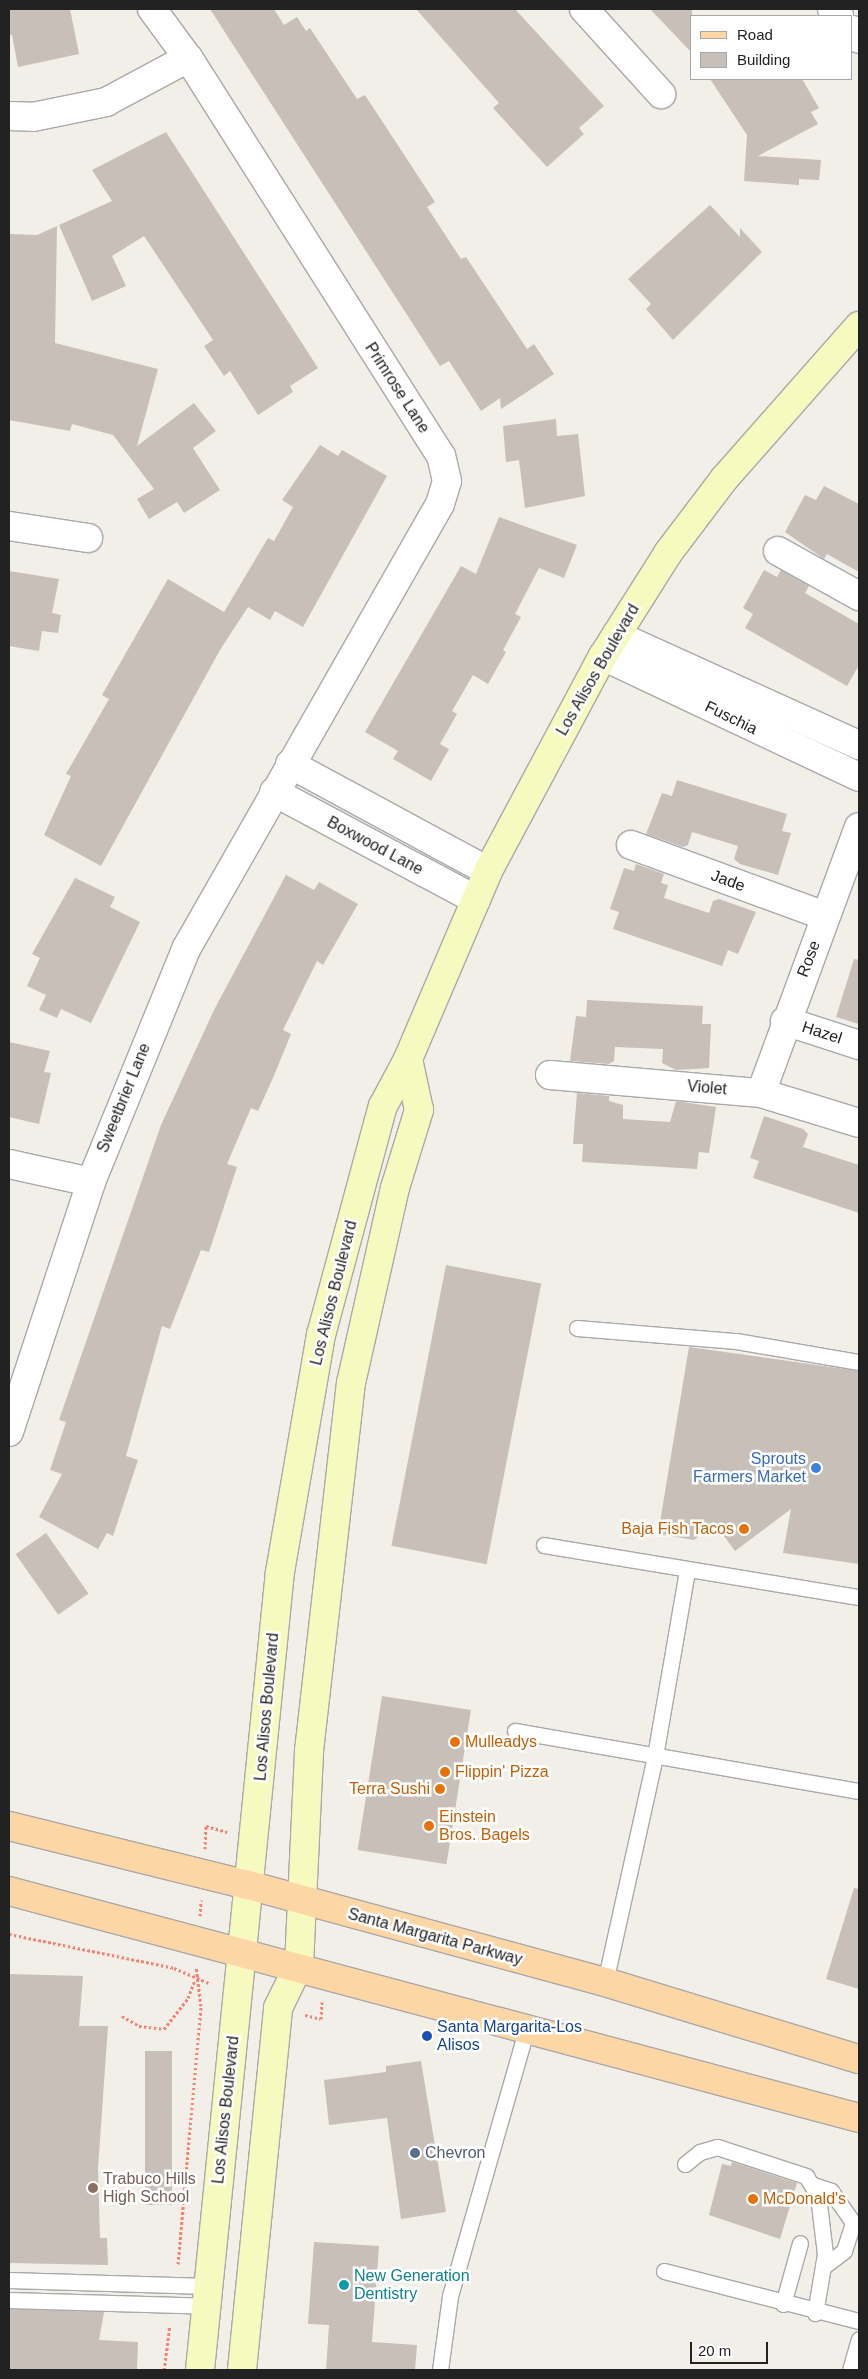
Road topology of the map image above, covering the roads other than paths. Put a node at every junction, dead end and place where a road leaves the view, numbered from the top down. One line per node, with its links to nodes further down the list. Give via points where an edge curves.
1 (152, 9): 3 (street, Primrose Lane)
2 (584, 9): 4 (street)
3 (188, 58): 5 (street, via 106,102 33,116); 14 (street, Primrose Lane, via 441,456 447,480 440,504)
4 (661, 94)
5 (9, 116)
6 (859, 326): 11 (main road, Los Alisos Boulevard, via 724,479 668,553)
7 (9, 526): 8 (street)
8 (88, 538)
9 (778, 551): 10 (street)
10 (859, 596)
11 (610, 646): 12 (street, Fuschia); 13 (street, Fuschia); 17 (main road, Los Alisos Boulevard)
12 (859, 745)
13 (859, 778)
14 (282, 779): 17 (street, Boxwood Lane); 18 (street, Boxwood Lane); 27 (street, Sweetbrier Lane, via 186,949)
15 (859, 827): 19 (street, Rose)
16 (631, 845): 19 (street, Jade)
17 (488, 871): 18 (main road, Los Alisos Boulevard)
18 (476, 900): 22 (main road, Los Alisos Boulevard)
19 (825, 916): 20 (street, Rose)
20 (785, 1021): 21 (street, Hazel); 24 (street, Rose)
21 (859, 1045)
22 (408, 1059): 38 (main road, Los Alisos Boulevard, via 383,1106 321,1335 280,1572); 40 (main road, via 420,1110 395,1188 352,1383 309,1751)
23 (550, 1075): 24 (street, Violet)
24 (761, 1092): 25 (street, Violet)
25 (859, 1123)
26 (9, 1164): 27 (street)
27 (91, 1182): 30 (street, Sweetbrier Lane)
28 (577, 1328): 29 (lane, via 736,1341)
29 (859, 1362)
30 (9, 1432)
31 (544, 1545): 32 (lane)
32 (688, 1570): 33 (lane); 35 (lane)
33 (859, 1597)
34 (515, 1731): 35 (lane)
35 (656, 1756): 36 (lane); 43 (lane)
36 (859, 1791)
37 (9, 1826): 38 (main road, Santa Margarita Parkway)
38 (248, 1885): 40 (main road, Santa Margarita Parkway); 41 (main road, Los Alisos Boulevard)
39 (9, 1890): 41 (main road)
40 (300, 1902): 42 (main road); 43 (main road, Santa Margarita Parkway)
41 (239, 1951): 42 (main road); 53 (main road, Los Alisos Boulevard)
42 (298, 1965): 44 (main road); 60 (main road, via 278,2008)
43 (605, 1982): 45 (main road, Santa Margarita Parkway)
44 (527, 2027): 46 (main road); 61 (lane, via 450,2296)
45 (859, 2059)
46 (859, 2118)
47 (685, 2164): 48 (lane, via 700,2152 718,2147 796,2172)
48 (812, 2184): 50 (lane, via 821,2212); 50 (lane, via 831,2191 853,2223 844,2251)
49 (800, 2243): 55 (lane)
50 (824, 2266): 56 (lane)
51 (664, 2271): 55 (lane)
52 (9, 2280): 53 (lane, via 176,2285)
53 (207, 2296): 54 (lane, via 174,2305); 59 (main road, Los Alisos Boulevard)
54 (9, 2300)
55 (783, 2304): 56 (lane)
56 (815, 2313): 57 (lane)
57 (859, 2321)
58 (859, 2339): 62 (lane)
59 (200, 2370)
60 (242, 2370)
61 (440, 2370)
62 (850, 2370)

